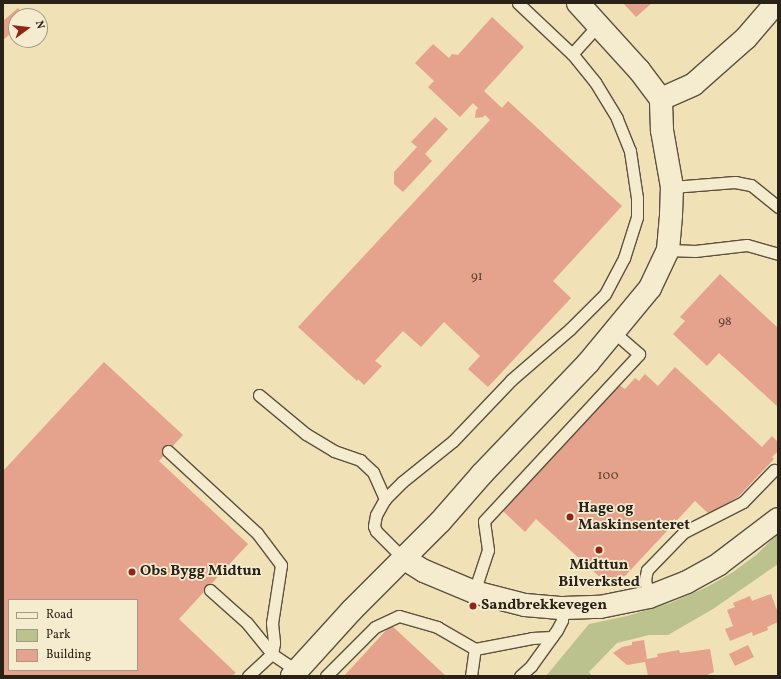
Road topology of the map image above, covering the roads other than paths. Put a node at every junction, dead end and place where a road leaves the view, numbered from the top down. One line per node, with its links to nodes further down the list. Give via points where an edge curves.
1 (518, 3): 5 (lane)
2 (578, 3): 4 (street)
3 (776, 3): 6 (street, via 746,38 694,84)
4 (598, 25): 5 (lane); 6 (street)
5 (572, 54): 15 (lane, via 595,82 617,118 630,151 636,192 636,217 624,258 599,300 511,380 453,441)
6 (662, 99): 7 (street, via 662,130)
7 (672, 188): 8 (lane, via 735,182 752,185); 9 (street)
8 (778, 207)
9 (668, 250): 10 (lane, via 695,251 747,245); 11 (street, via 650,288)
10 (778, 254)
11 (615, 333): 17 (street, via 440,522); 19 (lane, via 638,354 484,521 488,550)
12 (259, 395): 15 (lane, via 306,434 334,451 360,460 373,472)
13 (168, 451): 24 (lane, via 258,533 281,565 272,623)
14 (774, 470): 20 (lane, via 743,502 684,532 647,570 645,580)
15 (385, 499): 17 (lane, via 374,526)
16 (778, 519): 20 (street, via 719,564 688,582)
17 (403, 558): 19 (street, via 424,571); 25 (street)
18 (210, 590): 24 (lane, via 247,623)
19 (474, 592): 21 (street, via 525,604)
20 (649, 596): 21 (street, via 600,607)
21 (563, 608): 22 (lane, via 562,620)
22 (552, 637): 23 (lane, via 532,638); 29 (lane)
23 (475, 649): 27 (lane, via 437,628 399,616 375,627); 28 (lane)
24 (272, 654): 25 (lane); 26 (lane)
25 (295, 673)
26 (248, 676)
27 (326, 676)
28 (471, 676)
29 (520, 676)

